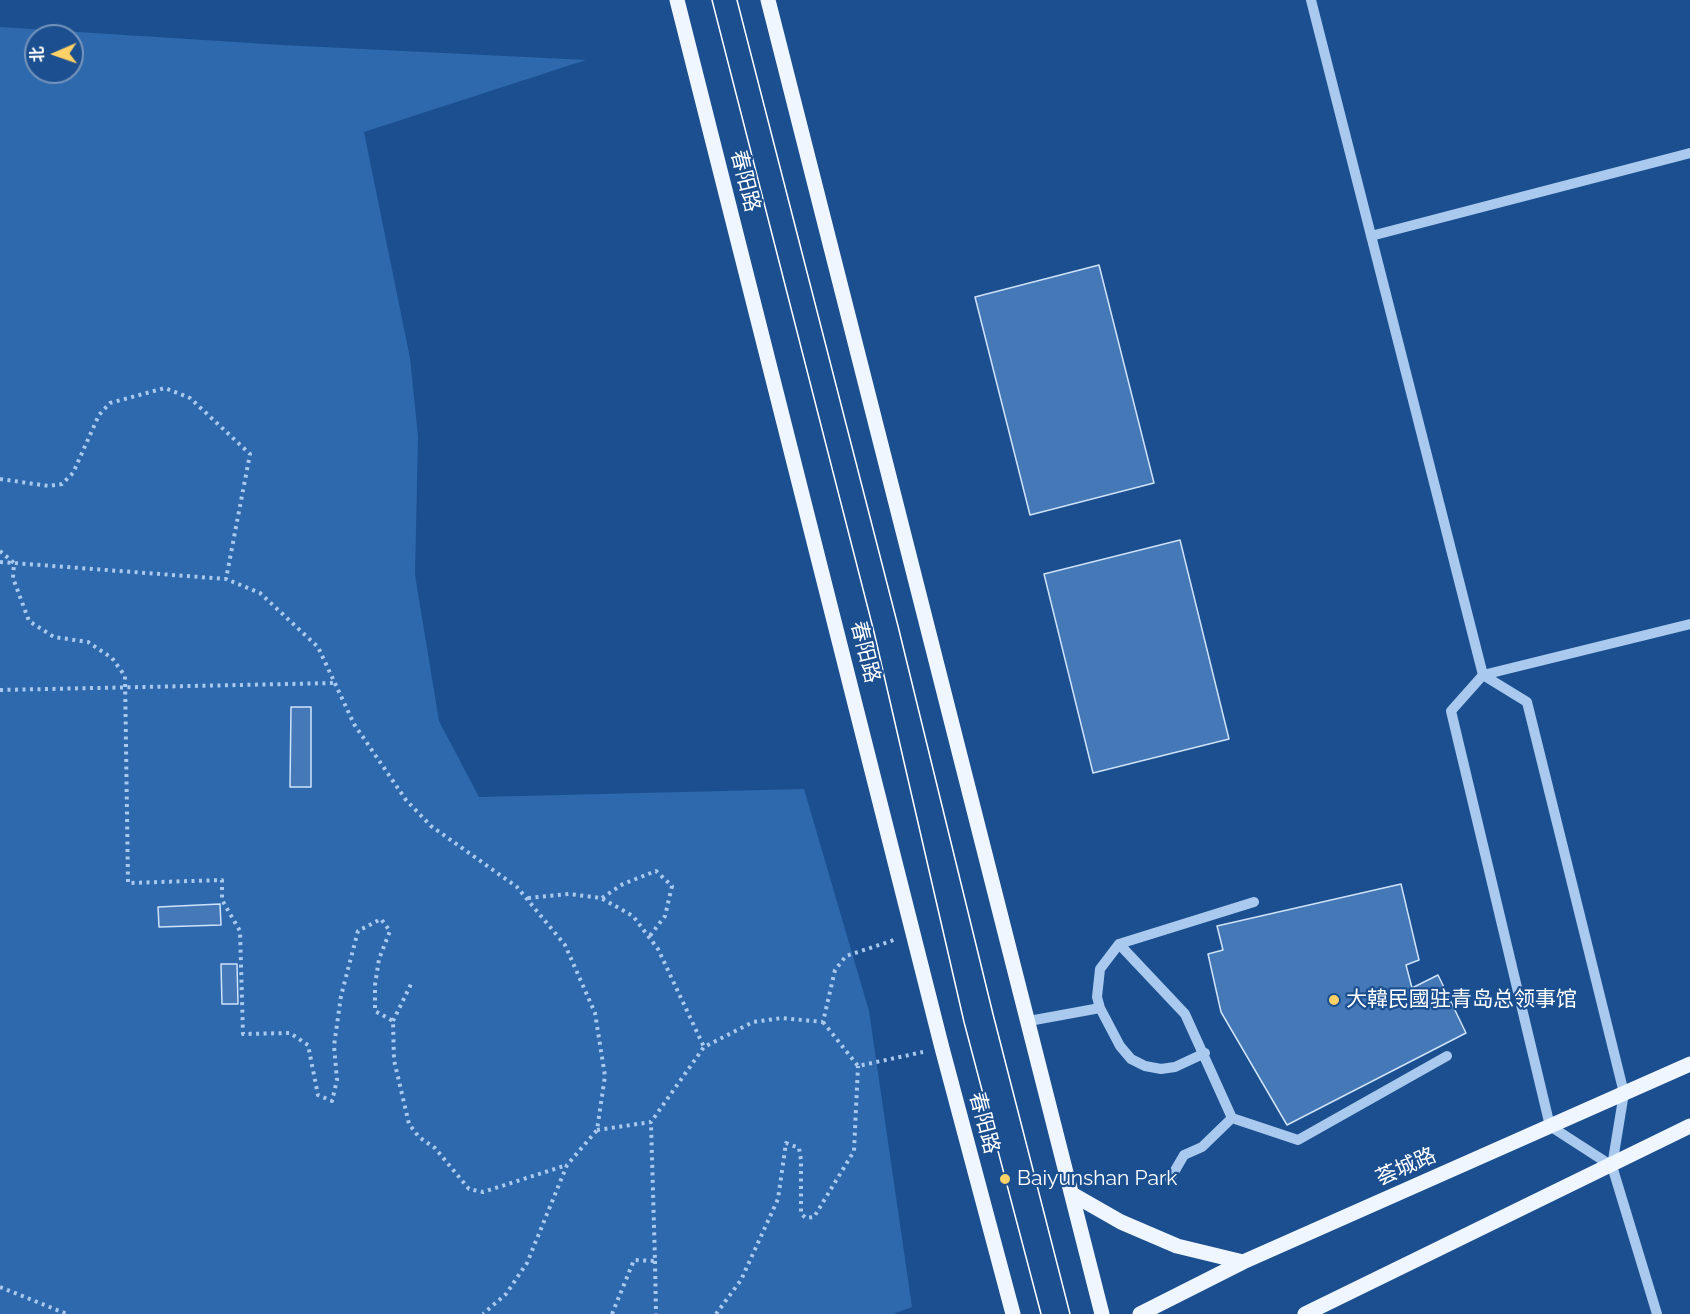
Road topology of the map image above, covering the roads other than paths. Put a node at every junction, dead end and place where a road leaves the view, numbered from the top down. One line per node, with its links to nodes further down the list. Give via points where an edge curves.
1 (677, 0): 23 (main road, 春阳路)
2 (768, 0): 11 (main road)
3 (1311, 0): 5 (street)
4 (1690, 153): 5 (street)
5 (1371, 236): 7 (street)
6 (1690, 624): 7 (street)
7 (1483, 675): 15 (street, via 1527,702); 17 (street, via 1451,711)
8 (1254, 903): 9 (street)
9 (1119, 944): 10 (street, via 1100,969); 12 (street, via 1185,1014)
10 (1100, 1008): 11 (street); 12 (street, via 1120,1046 1131,1059 1145,1066 1175,1067)
11 (1029, 1021): 21 (main road)
12 (1205, 1053): 16 (street)
13 (1447, 1056): 16 (street, via 1298,1140)
14 (1690, 1064): 15 (main road, 荟城路)
15 (1624, 1093): 17 (main road, 荟城路); 19 (street)
16 (1232, 1118): 20 (street, via 1202,1146 1184,1155)
17 (1550, 1126): 19 (street); 22 (main road, 荟城路)
18 (1690, 1126): 19 (main road)
19 (1612, 1166): 26 (main road); 27 (street)
20 (1170, 1179)
21 (1072, 1194): 22 (main road, via 1121,1222 1177,1246); 24 (main road)
22 (1243, 1262): 25 (main road, 荟城路)
23 (1013, 1314)
24 (1102, 1314)
25 (1140, 1314)
26 (1305, 1314)
27 (1657, 1314)

